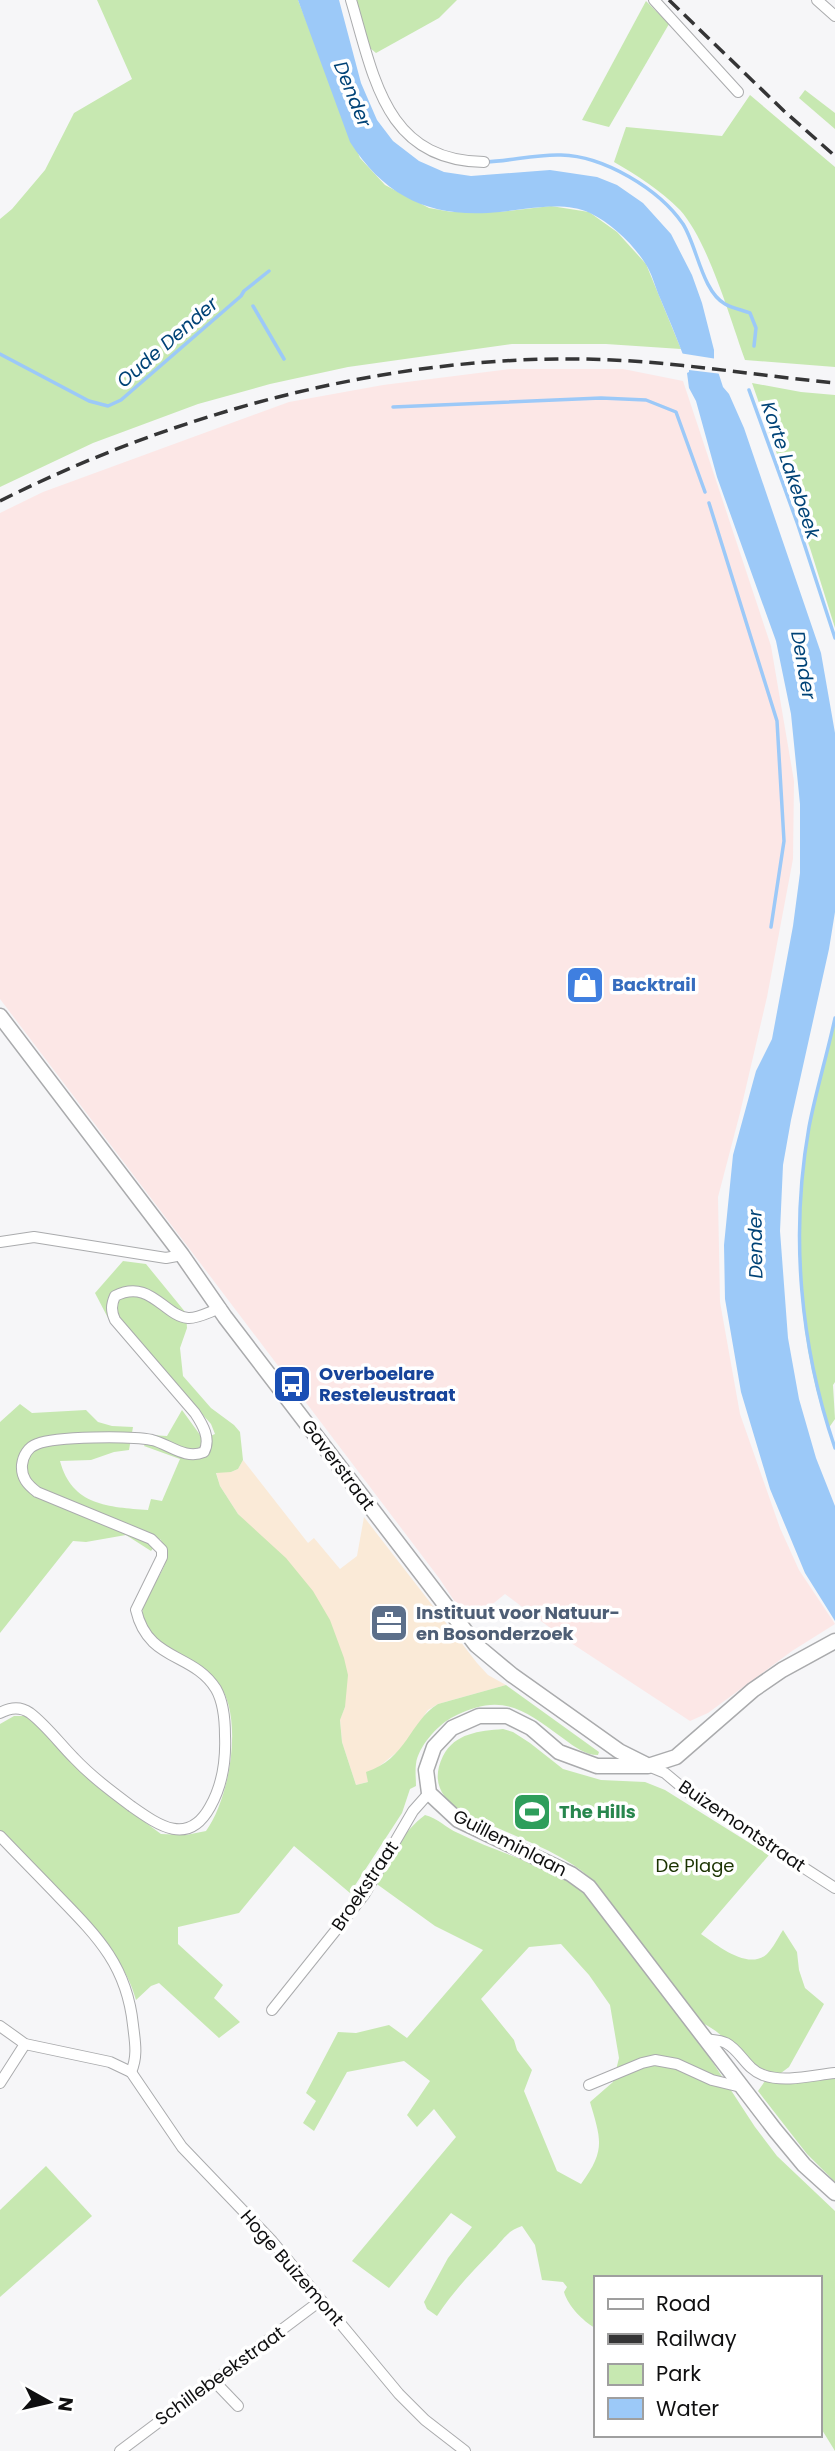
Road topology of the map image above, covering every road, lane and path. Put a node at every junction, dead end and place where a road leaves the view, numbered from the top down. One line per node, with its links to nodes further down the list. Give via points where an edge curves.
1 (351, 0): 6 (street, via 378,89 400,126 437,155)
2 (654, 0): 5 (street)
3 (817, 0): 4 (street)
4 (835, 16)
5 (738, 92)
6 (484, 162)
7 (0, 1016): 9 (main road, Gaverstraat)
8 (0, 1242): 9 (street, via 34,1237 166,1258)
9 (182, 1255): 10 (main road, Gaverstraat)
10 (221, 1308): 12 (street, via 190,1319 153,1297 130,1290 112,1303 115,1320 202,1424 207,1440 204,1452 188,1454 154,1440 133,1438 69,1440 38,1443 30,1448 22,1466 27,1483 37,1492 150,1539 162,1550 136,1610 150,1642 201,1673 222,1703 224,1761 207,1813 191,1828 164,1827 92,1776 29,1712 11,1708); 13 (main road, Gaverstraat, via 483,1653 619,1751)
11 (829, 1644): 13 (main road, via 753,1690 676,1757)
12 (0, 1713)
13 (648, 1766): 14 (main road, via 597,1766 559,1752 531,1728 507,1716 479,1716 452,1728 434,1747 425,1770); 16 (street, Buizemontstraat)
14 (429, 1793): 17 (street, Broekstraat, via 413,1811 364,1895); 19 (main road, Guilleminlaan, via 458,1820 589,1887)
15 (0, 1836): 21 (street, via 95,1934 112,1958 127,1990 136,2059)
16 (835, 1888)
17 (272, 2010)
18 (0, 2026): 20 (street)
19 (704, 2039): 22 (street, via 724,2042 766,2077); 25 (main road, Guilleminlaan)
20 (25, 2043): 21 (street, via 110,2062); 23 (street)
21 (131, 2072): 27 (street, Hoge Buizemont, via 182,2147 272,2241)
22 (835, 2073)
23 (0, 2082)
24 (589, 2085): 25 (street, via 654,2060)
25 (741, 2087): 26 (main road, Guilleminlaan, via 804,2165)
26 (835, 2193)
27 (320, 2301): 28 (street, Schillebeekstraat); 31 (street, Hoge Buizemont, via 408,2402)
28 (214, 2381): 29 (street); 30 (street, Schillebeekstraat)
29 (238, 2406)
30 (120, 2451)
31 (465, 2451)

